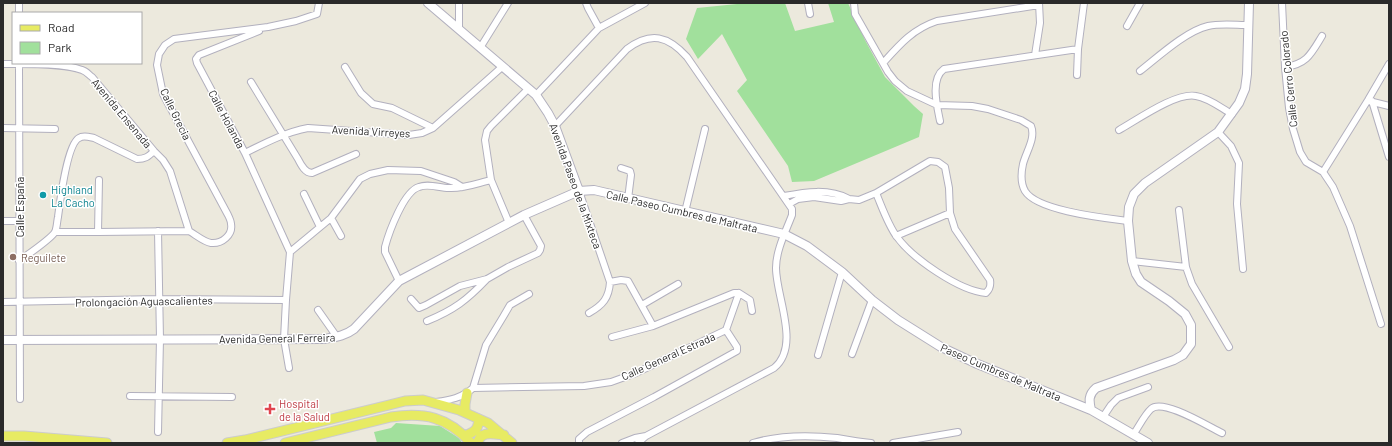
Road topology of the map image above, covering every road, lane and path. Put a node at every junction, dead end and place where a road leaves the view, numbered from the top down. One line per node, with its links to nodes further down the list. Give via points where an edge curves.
1 (319, 3): 17 (street, via 317,14)
2 (428, 3): 19 (street, Avenida Paseo de la Mixteca)
3 (458, 3): 19 (street)
4 (508, 3): 21 (street)
5 (586, 3): 18 (street)
6 (645, 3): 18 (street)
7 (808, 3): 14 (street)
8 (854, 3): 24 (street, via 855,14)
9 (1084, 3): 22 (street)
10 (1140, 3): 16 (street)
11 (1249, 3): 15 (street)
12 (1282, 3): 30 (street, Calle Cerro Colorado)
13 (1039, 4): 23 (street, via 1040,23); 24 (street, via 937,21 918,29)
14 (810, 14)
15 (1249, 25): 31 (street, via 1208,25 1196,30); 39 (street, via 1245,89)
16 (1127, 26)
17 (268, 27): 51 (street, Calle Holanda, via 199,55 196,59); 77 (street, Calle Grecia, via 174,39 165,45 159,54 157,65 163,94 231,224 226,239 220,242 206,241)
18 (599, 28): 35 (street)
19 (459, 29): 21 (street, Avenida Paseo de la Mixteca)
20 (1322, 36): 30 (street, via 1315,49 1302,63)
21 (480, 48): 29 (street, Avenida Paseo de la Mixteca)
22 (1078, 49): 23 (street); 32 (street)
23 (1035, 55): 37 (street, via 944,69 936,85)
24 (883, 63): 37 (street, via 895,81 907,91)
25 (3, 64): 26 (street, Avenida Ensenada)
26 (19, 64): 43 (street, Calle España); 50 (street, Avenida Ensenada, via 69,67 84,71 92,77)
27 (1389, 64): 36 (street)
28 (345, 67): 44 (street, via 361,93 373,104 392,108)
29 (502, 67): 34 (street, Avenida Paseo de la Mixteca); 44 (street, Avenida Virreyes)
30 (1285, 67): 55 (street, Calle Cerro Colorado, via 1289,108 1300,152 1306,162)
31 (1140, 71)
32 (1077, 75)
33 (251, 82): 49 (street)
34 (528, 88): 35 (street, Avenida Paseo de la Mixteca); 57 (street, via 487,131 485,140)
35 (536, 95): 41 (street, Avenida Paseo de la Mixteca)
36 (1370, 101): 38 (street); 53 (street); 55 (street)
37 (937, 105): 40 (street); 73 (street, via 988,109 1028,123 1033,134 1023,162 1021,180 1029,195 1042,204 1090,216)
38 (1389, 106)
39 (1232, 114): 47 (street, via 1205,99 1190,95 1169,102); 48 (street)
40 (940, 121)
41 (555, 126): 59 (street, Avenida Paseo de la Mixteca); 62 (street, via 634,44 657,37 678,46 687,57)
42 (3, 128): 43 (street)
43 (19, 128): 45 (street); 72 (street, Calle España)
44 (433, 128): 49 (street, Avenida Virreyes, via 422,133 409,134 308,128)
45 (55, 129)
46 (705, 129): 67 (street)
47 (1119, 130)
48 (1218, 132): 73 (street, via 1145,183 1134,194 1129,207); 87 (street, via 1231,146 1239,163 1237,204)
49 (283, 136): 51 (street, Avenida Virreyes); 52 (street, via 309,173)
50 (154, 151): 77 (street, Avenida Ensenada, via 170,171); 78 (street, via 148,157 137,159 94,138 87,136 77,139 66,166)
51 (245, 153): 83 (street, Calle Holanda)
52 (356, 154)
53 (1389, 157)
54 (621, 168): 63 (street, via 630,171 631,175)
55 (1323, 172): 106 (street, Calle Cerro Colorado, via 1333,187 1350,226)
56 (99, 180): 79 (street)
57 (491, 180): 58 (street); 74 (street)
58 (462, 187): 70 (street, via 421,171 388,170 370,174 360,179); 90 (street, via 424,185 414,189 403,202 385,247)
59 (579, 191): 63 (street, Calle Paseo Cumbres de Maltrata, via 594,190); 69 (street, Avenida General Ferreira); 91 (street, Avenida Paseo de la Mixteca)
60 (876, 193): 64 (street, via 859,200); 68 (street, via 930,162 938,162 945,167); 82 (street)
61 (304, 194): 75 (street)
62 (784, 196): 64 (street, via 813,191 841,195); 65 (street)
63 (628, 199): 67 (street, Calle Paseo Cumbres de Maltrata)
64 (849, 199): 65 (street, via 842,201 814,197 798,199)
65 (789, 204): 80 (street, via 792,215)
66 (1179, 210): 86 (street)
67 (685, 212): 80 (street, Calle Paseo Cumbres de Maltrata)
68 (950, 213): 82 (street); 82 (street, via 955,228 990,280 991,286 986,293 976,292 950,280 908,251)
69 (524, 216): 74 (street, Avenida General Ferreira); 89 (street, via 541,246 540,250)
70 (330, 218): 75 (street); 81 (street)
71 (3, 221): 72 (street)
72 (19, 221): 84 (street, Calle España)
73 (1128, 221): 85 (street)
74 (509, 223): 90 (street, Avenida General Ferreira)
75 (320, 227): 83 (street)
76 (158, 231): 77 (street); 79 (street); 96 (street)
77 (189, 231)
78 (55, 232): 79 (street); 84 (street)
79 (98, 232)
80 (784, 234): 88 (street, Paseo Cumbres de Maltrata, via 807,246); 137 (street, via 776,269 787,334 785,356 774,368)
81 (341, 236)
82 (896, 236)
83 (290, 252): 97 (street)
84 (19, 261): 100 (street, Calle España)
85 (1132, 261): 86 (street); 126 (street, via 1141,282 1185,314 1191,325 1191,344 1183,355 1174,360 1096,388 1091,392)
86 (1186, 267): 115 (street, via 1192,284)
87 (1243, 268)
88 (842, 272): 98 (street, Paseo Cumbres de Maltrata); 117 (street)
89 (487, 279): 95 (street, via 460,286 419,308); 105 (street, via 460,305)
90 (399, 281): 109 (street, Avenida General Ferreira, via 354,329)
91 (610, 282): 101 (street, via 628,281); 104 (street, via 608,297)
92 (678, 284): 101 (street)
93 (738, 293): 103 (street, via 750,300); 107 (street); 108 (street, Calle General Estrada)
94 (530, 294): 120 (street, via 510,305 486,345)
95 (411, 299)
96 (159, 300): 97 (street, Prolongación Aguascalientes); 100 (street, Prolongación Aguascalientes); 111 (street)
97 (286, 300): 112 (street)
98 (872, 300): 116 (street); 126 (street, Paseo Cumbres de Maltrata, via 941,347)
99 (3, 302): 100 (street, Prolongación Aguascalientes)
100 (20, 303): 114 (street, Calle España)
101 (642, 305): 107 (street)
102 (318, 310): 109 (street)
103 (752, 311)
104 (589, 313)
105 (427, 321)
106 (1381, 324)
107 (653, 326): 110 (street)
108 (726, 330): 120 (street, Calle General Estrada, via 636,373 611,382 584,386); 145 (street, via 737,351 587,432 579,439)
109 (337, 337): 112 (street, Avenida General Ferreira)
110 (612, 337)
111 (160, 339): 112 (street, Avenida General Ferreira); 114 (street, Avenida General Ferreira); 122 (street)
112 (284, 339): 118 (street)
113 (3, 340): 114 (street, Avenida General Ferreira)
114 (20, 340): 124 (street, Calle España)
115 (1229, 346)
116 (852, 354)
117 (818, 355)
118 (289, 368)
119 (1148, 387): 128 (street, via 1118,398)
120 (470, 391): 125 (street, Calle General Estrada, via 448,400); 127 (main road)
121 (130, 396): 122 (street)
122 (160, 396): 123 (street); 130 (street)
123 (232, 397)
124 (20, 399)
125 (434, 402): 127 (main road); 140 (main road, via 405,401)
126 (1091, 410): 128 (street, Paseo Cumbres de Maltrata)
127 (465, 412): 129 (main road)
128 (1103, 417): 134 (street, Paseo Cumbres de Maltrata)
129 (479, 419): 133 (main road, via 488,422); 136 (main road, via 476,431)
130 (158, 432)
131 (958, 432): 150 (street)
132 (1222, 433): 134 (street, via 1173,409 1155,406 1150,409)
133 (504, 435): 143 (main road, via 487,433 478,438); 144 (main road)
134 (1133, 435): 151 (street, Paseo Cumbres de Maltrata)
135 (3, 436): 138 (main road)
136 (464, 436): 141 (main road, via 436,418 405,415); 142 (main road)
137 (646, 436): 146 (street); 147 (street)
138 (22, 440): 139 (main road)
139 (107, 443)
140 (227, 443)
141 (286, 443)
142 (471, 443)
143 (478, 443)
144 (512, 443)
145 (579, 443)
146 (622, 443)
147 (638, 443)
148 (754, 443): 149 (street, via 780,438 816,436)
149 (871, 443)
150 (893, 443)
151 (1148, 443)

